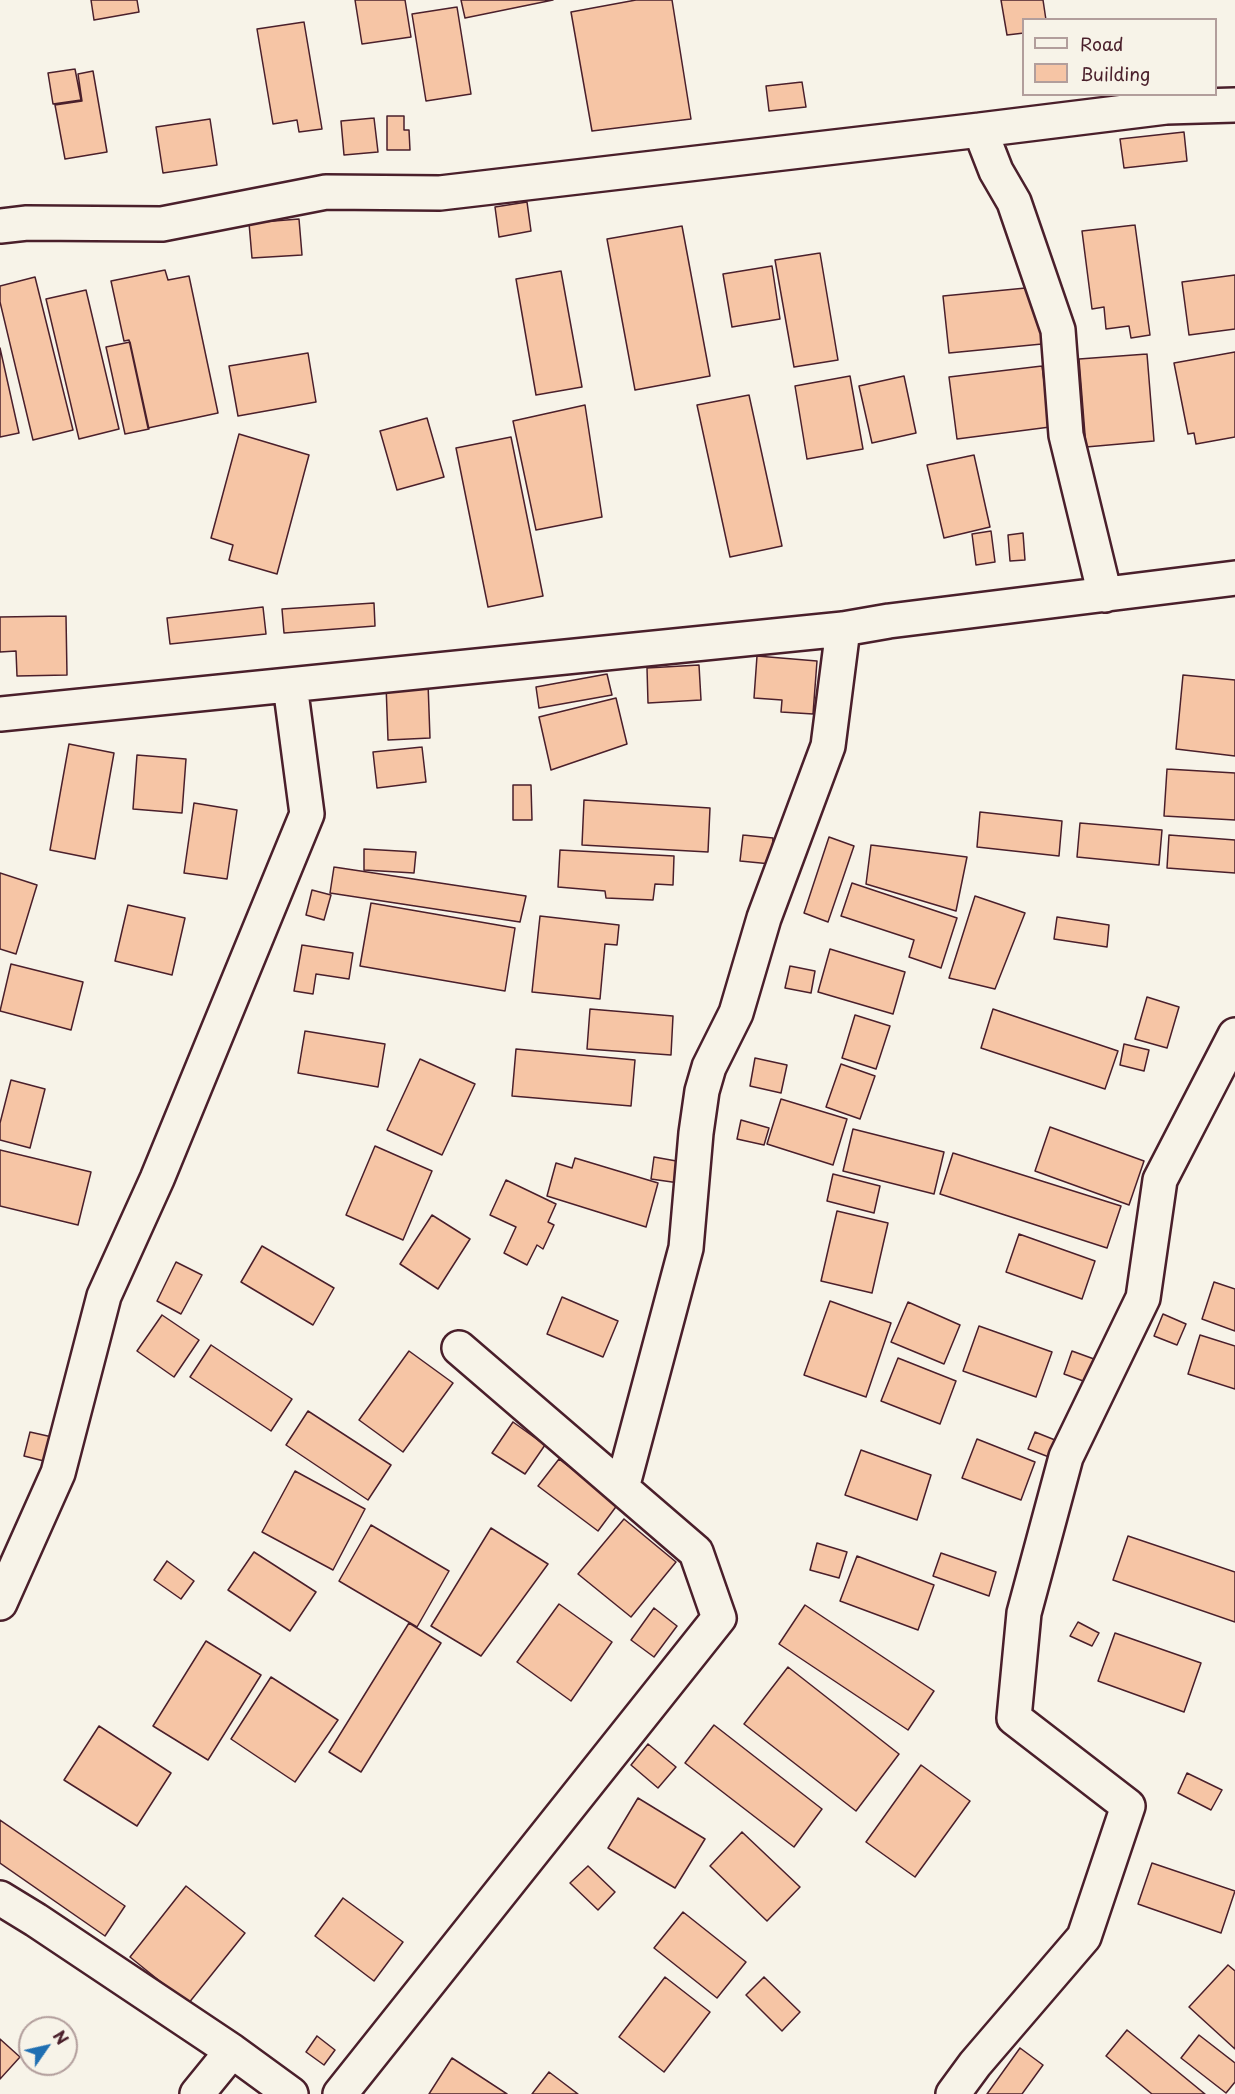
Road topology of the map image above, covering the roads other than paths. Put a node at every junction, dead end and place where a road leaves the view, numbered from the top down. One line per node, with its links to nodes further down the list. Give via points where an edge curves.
1 (1235, 105): 2 (street, via 1166,107)
2 (980, 130): 3 (street, via 440,193 326,192 162,224); 5 (street, via 996,171 1014,202 1058,330 1066,435)
3 (0, 226)
4 (1235, 578): 5 (street)
5 (1105, 595): 6 (street)
6 (843, 629): 7 (street); 11 (street, via 828,746 764,918 736,1013 709,1067 702,1091 686,1248)
7 (290, 685): 8 (street); 12 (street, via 307,814 157,1179 104,1296 58,1473)
8 (0, 714)
9 (1235, 1035): 18 (street, via 1160,1180 1143,1298 1066,1457 1024,1613 1014,1718 1128,1806 1084,1937)
10 (459, 1348): 11 (street)
11 (622, 1488): 17 (street, via 696,1552 719,1618)
12 (0, 1603)
13 (0, 1898): 14 (street)
14 (232, 2051): 15 (street); 16 (street)
15 (197, 2094)
16 (291, 2094)
17 (340, 2094)
18 (952, 2094)

